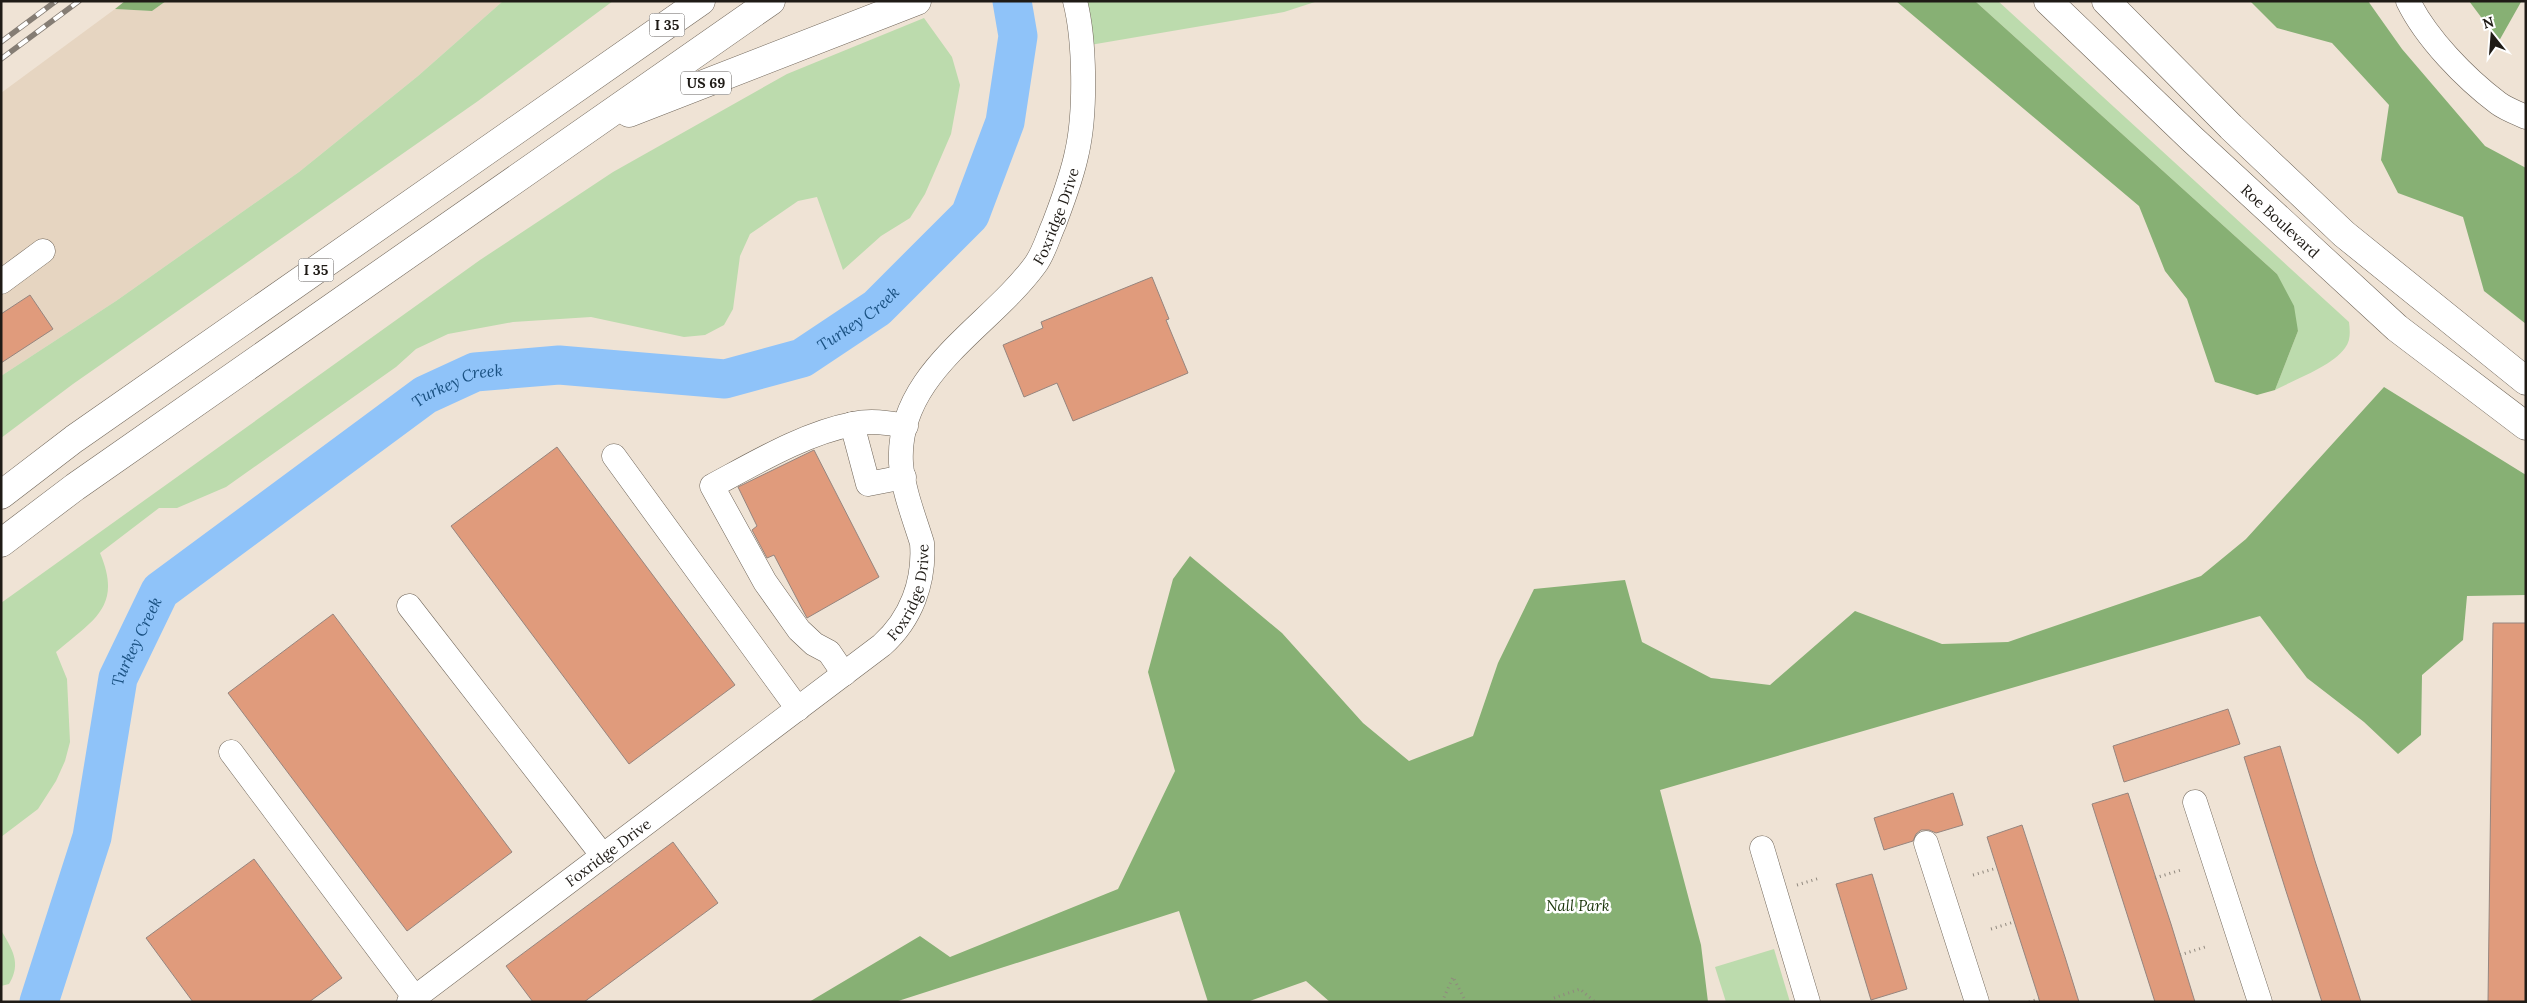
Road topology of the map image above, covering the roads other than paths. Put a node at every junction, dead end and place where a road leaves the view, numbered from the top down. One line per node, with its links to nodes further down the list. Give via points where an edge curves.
1 (676, 1): 9 (main road)
2 (701, 1): 9 (main road, I 35)
3 (771, 1): 11 (main road, I 35)
4 (917, 1): 11 (main road, US 69)
5 (1076, 1): 16 (street, Foxridge Drive, via 1081,43 1082,105 1078,151 1041,255 1023,279 935,369 918,393)
6 (2048, 1): 17 (main road, Roe Boulevard, via 2397,328)
7 (2106, 1): 14 (main road, via 2231,127 2344,234)
8 (2408, 1): 10 (street, via 2452,61 2499,103)
9 (634, 49): 20 (main road, I 35, via 131,399)
10 (2526, 117)
11 (590, 128): 21 (main road, I 35, via 75,487)
12 (43, 251): 13 (street)
13 (1, 282)
14 (2526, 381)
15 (852, 424): 16 (street, via 882,422); 19 (street, via 868,484); 23 (street, via 791,444 712,486 765,582 800,630 814,644 829,652)
16 (906, 426): 19 (street, Foxridge Drive, via 901,453)
17 (2526, 426)
18 (614, 456): 24 (street)
19 (904, 477): 23 (street, Foxridge Drive, via 922,543 916,597 893,636)
20 (1, 494)
21 (1, 543)
22 (409, 606): 29 (street)
23 (844, 674): 24 (street, Foxridge Drive)
24 (798, 709): 29 (street, Foxridge Drive)
25 (231, 752): 30 (street)
26 (2195, 802): 33 (street)
27 (1926, 843): 32 (street)
28 (1762, 848): 31 (street)
29 (603, 856): 30 (street, Foxridge Drive)
30 (412, 1000)
31 (1808, 1002)
32 (1977, 1002)
33 (2260, 1002)

